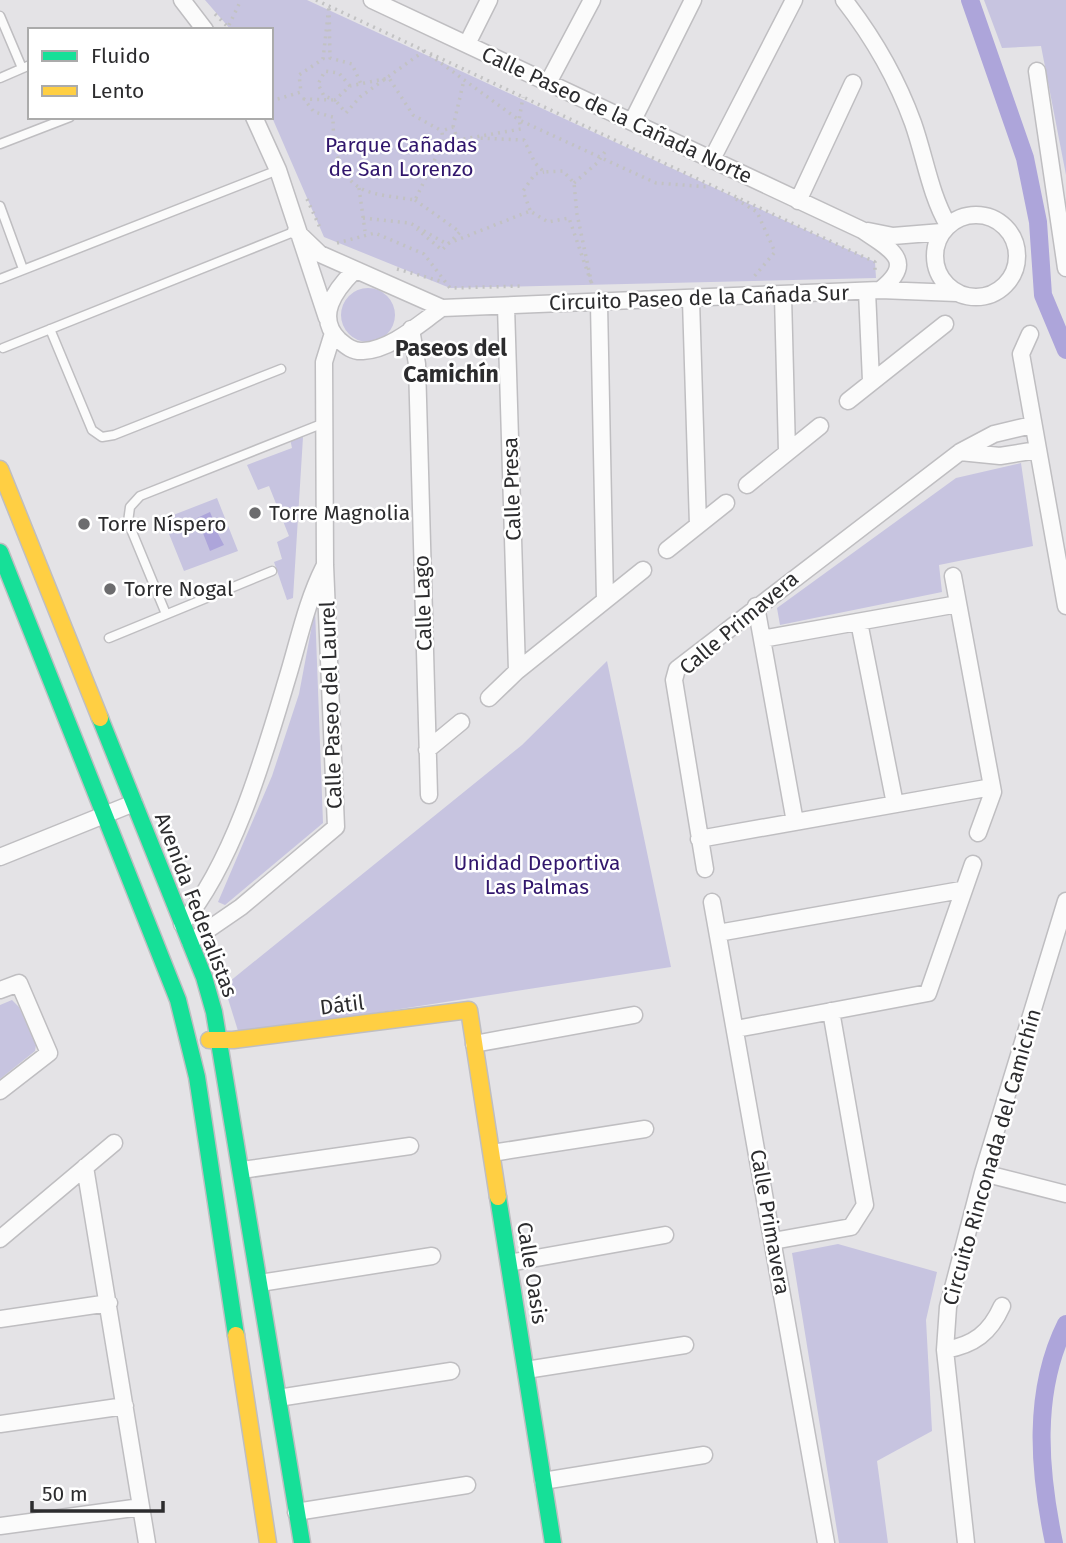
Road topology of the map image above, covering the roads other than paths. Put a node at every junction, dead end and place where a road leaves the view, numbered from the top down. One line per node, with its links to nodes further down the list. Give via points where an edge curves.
1 (182, 0): 9 (street)
2 (489, 0): 10 (street)
3 (592, 0): 14 (street)
4 (693, 0): 18 (street)
5 (844, 0): 24 (street, via 887,66 913,121)
6 (794, 1): 20 (street)
7 (381, 2): 10 (street, Calle Paseo de la Cañada Norte)
8 (0, 16): 11 (lane)
9 (203, 28)
10 (467, 44): 14 (street, Calle Paseo de la Cañada Norte)
11 (26, 66): 13 (lane)
12 (1037, 71): 27 (street)
13 (0, 78)
14 (549, 81): 18 (street, Calle Paseo de la Cañada Norte)
15 (853, 83): 22 (street)
16 (65, 119): 19 (lane)
17 (255, 119): 21 (street)
18 (632, 121): 20 (street, Calle Paseo de la Cañada Norte)
19 (0, 144)
20 (712, 159): 22 (street, Calle Paseo de la Cañada Norte)
21 (278, 170): 26 (street); 28 (lane)
22 (798, 201): 25 (street, Calle Paseo de la Cañada Norte)
23 (0, 206): 28 (lane)
24 (945, 229): 25 (street, Calle Paseo de la Cañada Norte, via 893,236); 32 (street, via 935,248 936,266 943,281); 32 (street, via 967,215 989,216 1003,223 1017,249 1012,278 1001,289 988,296)
25 (862, 230): 31 (street, Calle Paseo de la Cañada Norte, via 895,255 899,265 897,275)
26 (296, 231): 29 (street, via 320,254); 39 (street); 40 (lane)
27 (1066, 268)
28 (23, 269): 30 (lane)
29 (354, 271): 37 (street); 39 (street, Calle Paseo del Laurel, via 337,290)
30 (0, 279)
31 (874, 286): 32 (street, Circuito Paseo de la Cañada Sur); 33 (street, Circuito Paseo de la Cañada Sur); 45 (street)
32 (957, 293)
33 (783, 296): 34 (street, Circuito Paseo de la Cañada Sur); 51 (street)
34 (691, 300): 35 (street, Circuito Paseo de la Cañada Sur); 56 (street)
35 (599, 304): 36 (street, Circuito Paseo de la Cañada Sur); 63 (street)
36 (506, 306): 37 (street, Circuito Paseo de la Cañada Sur); 71 (street, Calle Presa)
37 (442, 308): 41 (street)
38 (945, 324): 45 (street)
39 (330, 326): 41 (street, via 346,347 360,352 376,349); 47 (street, Calle Paseo del Laurel, via 324,362)
40 (50, 329): 43 (lane); 44 (lane, via 92,430 102,437)
41 (411, 329): 74 (street, Calle Lago, via 417,364)
42 (1030, 334): 48 (street, via 1021,354)
43 (3, 348)
44 (281, 369)
45 (871, 381): 46 (street)
46 (848, 401)
47 (324, 423): 59 (street, Calle Paseo del Laurel); 67 (lane, via 132,502 128,522)
48 (1032, 425): 50 (street); 52 (street, Calle Primavera, via 994,434)
49 (820, 426): 51 (street)
50 (1037, 450): 52 (street, via 999,456); 65 (street)
51 (787, 452): 54 (street)
52 (960, 452): 66 (street, Calle Primavera)
53 (0, 469): 77 (street, Avenida Federalistas)
54 (747, 485)
55 (726, 503): 56 (street)
56 (698, 525): 57 (street)
57 (667, 550)
58 (0, 552): 79 (street)
59 (325, 565): 89 (street, Calle Paseo del Laurel, via 309,596 254,779 213,880); 92 (street, Calle Paseo del Laurel, via 336,827 241,907)
60 (643, 570): 63 (street)
61 (272, 571): 67 (lane)
62 (953, 576): 64 (street)
63 (605, 600): 71 (street)
64 (958, 604): 68 (street); 75 (street)
65 (1066, 606)
66 (756, 607): 70 (street); 82 (street, Calle Primavera, via 677,669 674,680)
67 (166, 614): 69 (lane)
68 (859, 622): 70 (street); 78 (street)
69 (109, 638)
70 (762, 639): 80 (street)
71 (517, 671): 72 (street)
72 (489, 698)
73 (461, 722): 74 (street)
74 (427, 750): 76 (street, Calle Lago)
75 (992, 787): 78 (street); 81 (street)
76 (429, 795)
77 (134, 803): 79 (street); 89 (street, Avenida Federalistas)
78 (895, 804): 80 (street)
79 (105, 814): 83 (street); 98 (street, via 178,1000)
80 (795, 822): 82 (street)
81 (978, 833)
82 (699, 839): 85 (street, Calle Primavera)
83 (0, 857)
84 (972, 864): 86 (street)
85 (705, 869)
86 (961, 890): 91 (street); 95 (street, via 928,993)
87 (1066, 901): 90 (street, Circuito Rinconada del Camichín)
88 (712, 902): 91 (street, Calle Primavera)
89 (182, 924): 92 (street, Avenida Federalistas)
90 (1062, 929): 108 (street, Circuito Rinconada del Camichín)
91 (718, 933): 97 (street, Calle Primavera)
92 (190, 942): 99 (street, Avenida Federalistas)
93 (0, 990): 101 (street, via 19,983 49,1053)
94 (469, 1010): 99 (street, Dátil); 100 (street, Calle Oasis)
95 (831, 1011): 97 (street); 112 (street, via 865,1205 851,1227)
96 (634, 1016): 100 (street)
97 (736, 1029): 112 (street, Calle Primavera)
98 (189, 1040): 99 (street, Dátil); 133 (street)
99 (221, 1040): 107 (street, Avenida Federalistas)
100 (474, 1044): 105 (street, Calle Oasis)
101 (0, 1091)
102 (645, 1129): 105 (street)
103 (114, 1143): 106 (street)
104 (410, 1146): 107 (street)
105 (492, 1153): 114 (street, Calle Oasis)
106 (85, 1167): 111 (street); 116 (street)
107 (242, 1170): 115 (street, Avenida Federalistas)
108 (982, 1173): 109 (street); 120 (street, Circuito Rinconada del Camichín, via 948,1307)
109 (1066, 1194)
110 (665, 1236): 114 (street)
111 (0, 1239)
112 (773, 1241): 136 (street, Calle Primavera)
113 (432, 1256): 115 (street)
114 (509, 1263): 121 (street, Calle Oasis)
115 (260, 1283): 123 (street, Avenida Federalistas)
116 (109, 1303): 118 (street); 124 (street)
117 (1002, 1306): 120 (street, via 979,1339)
118 (0, 1320)
119 (685, 1345): 121 (street)
120 (945, 1350): 137 (street, Circuito Rinconada del Camichín)
121 (526, 1370): 127 (street, Calle Oasis)
122 (451, 1371): 123 (street)
123 (278, 1398): 130 (street, Avenida Federalistas)
124 (125, 1406): 125 (street); 129 (street)
125 (0, 1424)
126 (704, 1455): 127 (street)
127 (543, 1481): 135 (street, Calle Oasis)
128 (467, 1485): 130 (street)
129 (141, 1507): 131 (street); 132 (street)
130 (296, 1512): 134 (street, Avenida Federalistas)
131 (0, 1525)
132 (147, 1543)
133 (268, 1543)
134 (302, 1543)
135 (553, 1543)
136 (826, 1543)
137 (966, 1543)

